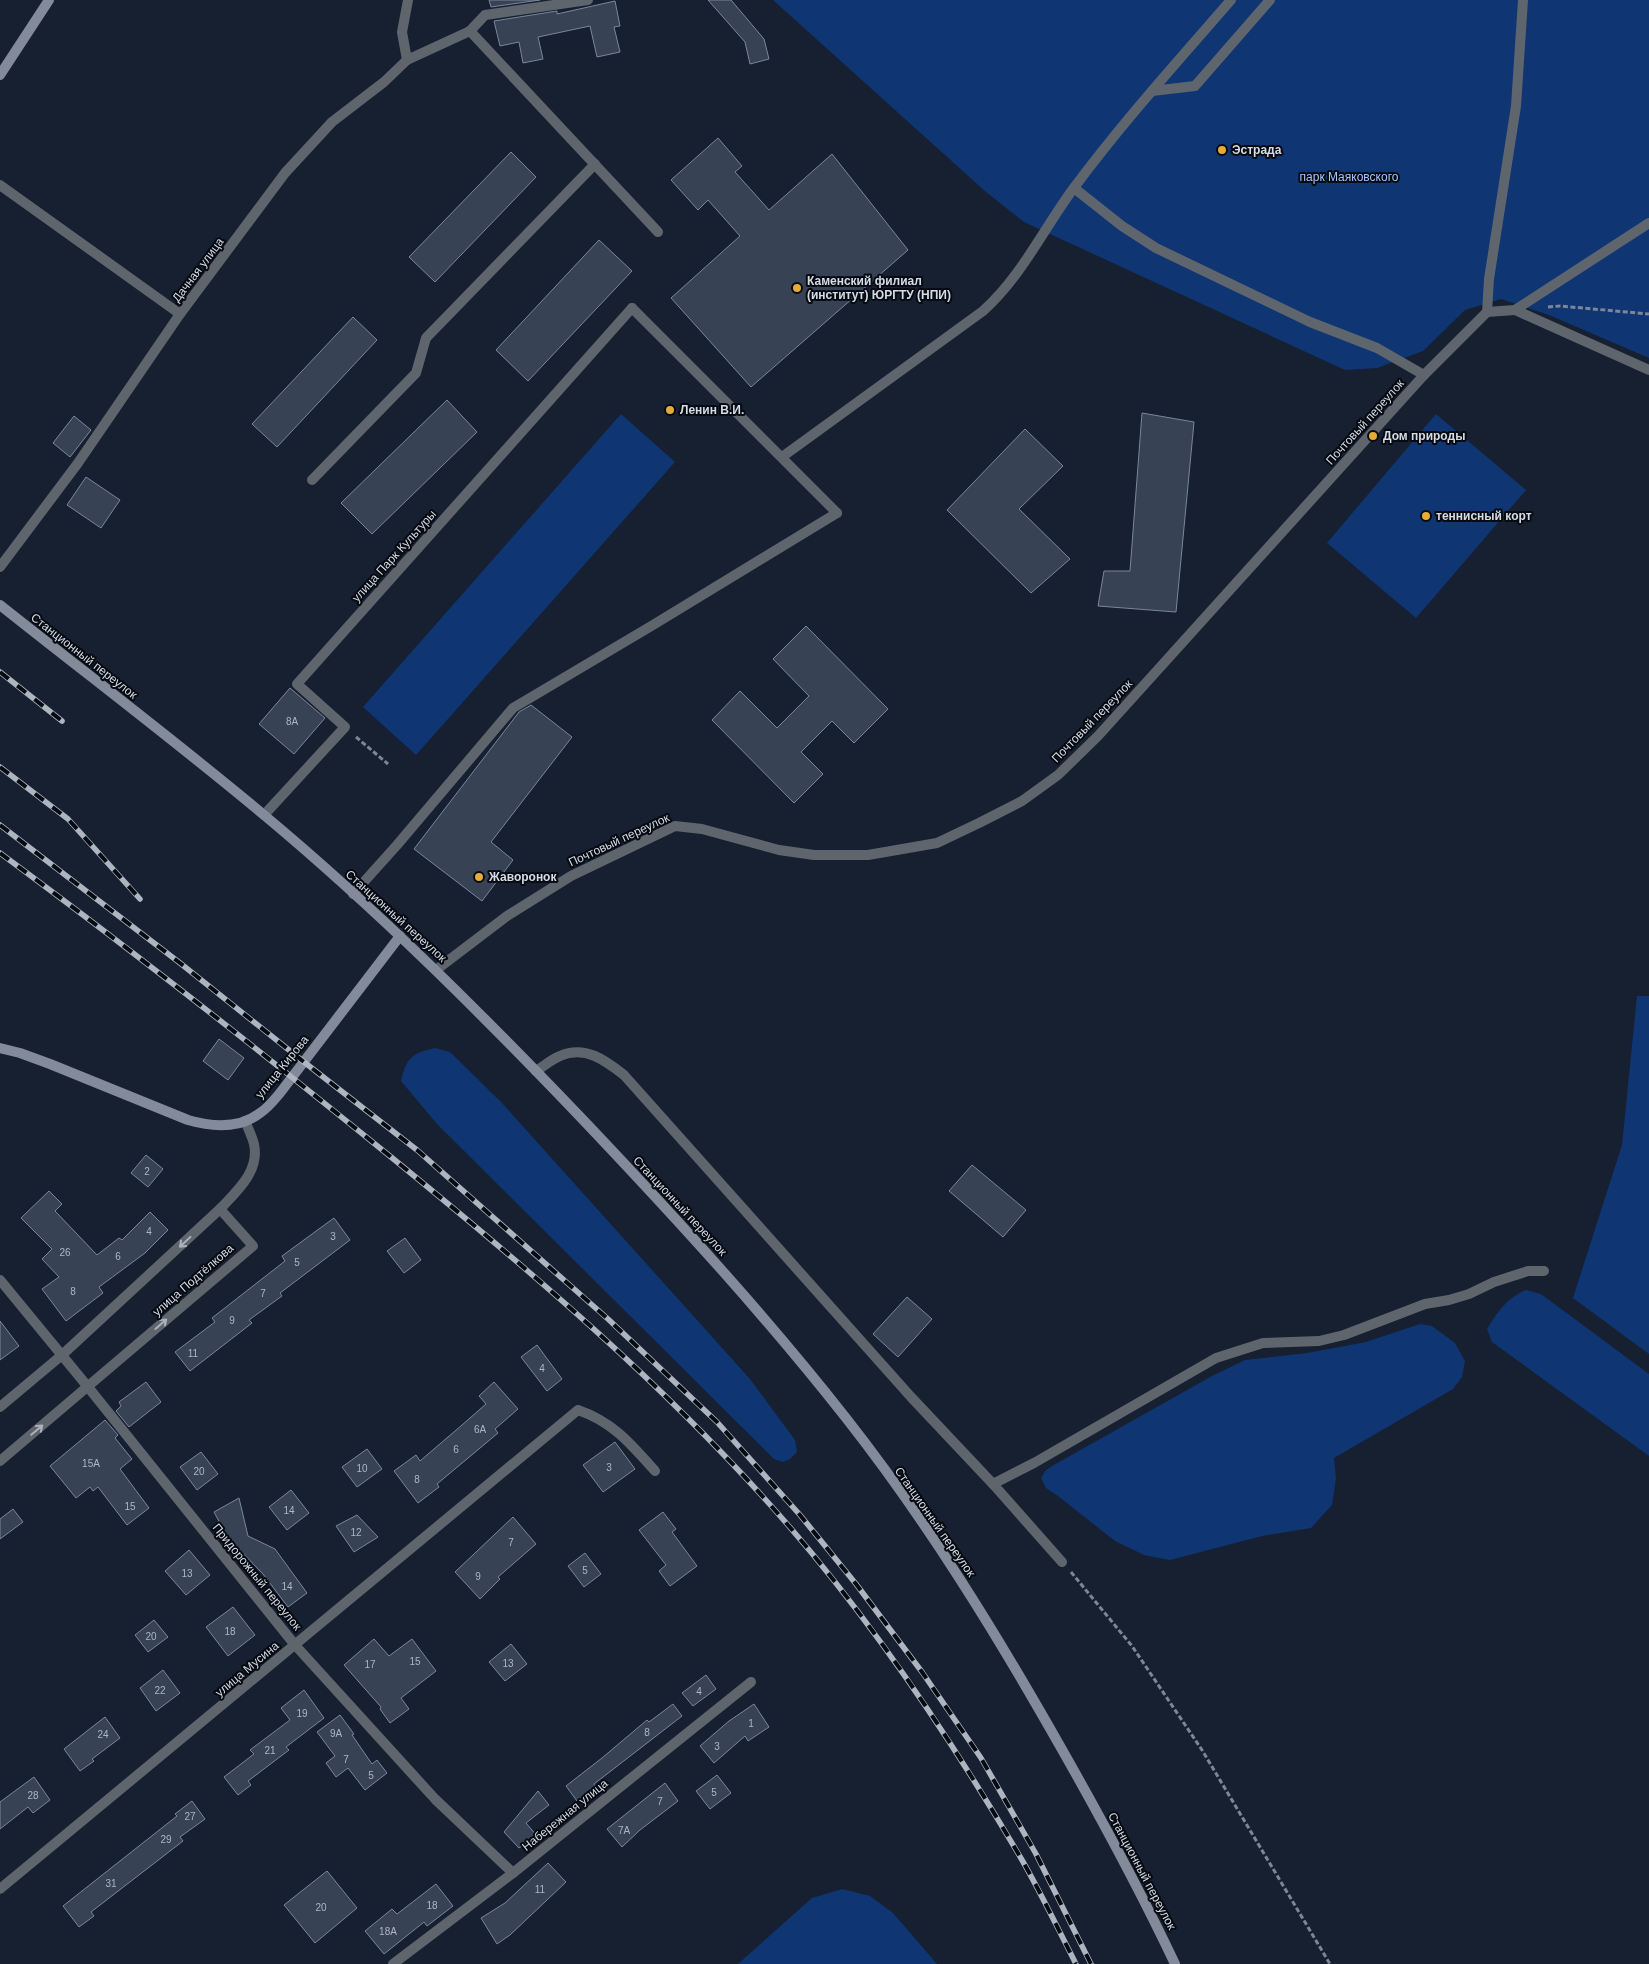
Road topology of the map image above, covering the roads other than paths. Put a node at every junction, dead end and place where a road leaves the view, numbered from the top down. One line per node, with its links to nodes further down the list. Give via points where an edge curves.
1 (49, 0): 9 (main road)
2 (408, 0): 8 (street, via 402,32)
3 (588, 0): 7 (street, Дачная улица, via 484,15)
4 (1231, 0): 10 (street)
5 (1270, 0): 10 (street, via 1195,86)
6 (1523, 0): 17 (street, via 1516,106 1489,279)
7 (470, 31): 8 (street, Дачная улица); 11 (street)
8 (407, 60): 18 (street, Дачная улица, via 332,122 285,173)
9 (0, 75)
10 (1152, 91): 13 (street)
11 (595, 164): 15 (street); 22 (street, via 426,338 416,373)
12 (0, 185): 18 (street)
13 (1074, 188): 20 (street, via 1156,248 1310,322 1378,348); 21 (street, via 994,301)
14 (1649, 223): 16 (street)
15 (658, 232)
16 (1515, 310): 17 (street); 19 (street)
17 (1487, 312): 20 (street, Почтовый переулок)
18 (180, 314): 23 (street, Дачная улица, via 78,463)
19 (1649, 370)
20 (1424, 375): 28 (street, Почтовый переулок, via 1098,736 1058,774 1022,801 937,843 868,855 814,855 779,850 702,829 675,826 571,876 507,916)
21 (782, 457): 25 (street, улица Парк Культуры, via 632,308 297,684 345,727); 26 (street, via 837,513 513,708)
22 (312, 480)
23 (0, 567)
24 (0, 606): 25 (main road, Станционный переулок)
25 (264, 815): 26 (main road, Станционный переулок)
26 (353, 894): 27 (main road, Станционный переулок)
27 (400, 936): 28 (main road, Станционный переулок); 31 (main road, улица Кирова, via 280,1093 261,1113)
28 (436, 970): 30 (main road, Станционный переулок)
29 (0, 1048): 31 (main road, улица Кирова, via 43,1061 188,1120 209,1126)
30 (536, 1071): 40 (street, via 560,1056 585,1052 597,1056 624,1075 910,1397); 47 (main road, Станционный переулок, via 688,1231 848,1420 899,1491 954,1570 1016,1669 1136,1884)
31 (245, 1121): 32 (street, via 254,1144 255,1159 250,1174)
32 (220, 1209): 35 (street, one-way to 35); 36 (street, улица Подтёлкова, one-way to 32, via 253,1246)
33 (1544, 1271): 40 (street, via 1528,1271 1469,1294 1425,1304 1344,1335 1319,1341 1263,1343 1216,1358)
34 (0, 1280): 35 (street, Придорожный переулок)
35 (62, 1355): 36 (street, Придорожный переулок); 37 (street)
36 (88, 1387): 38 (street, улица Подтёлкова, one-way to 36); 42 (street, Придорожный переулок)
37 (0, 1407)
38 (0, 1461)
39 (655, 1470): 42 (street, улица Мусина, via 619,1431 578,1410)
40 (993, 1484): 41 (street)
41 (1062, 1562)
42 (295, 1645): 44 (street, Придорожный переулок, via 435,1799); 45 (street, улица Мусина)
43 (751, 1682): 44 (street, Набережная улица)
44 (513, 1873): 46 (street, Набережная улица)
45 (0, 1889)
46 (392, 1964)
47 (1175, 1964)

